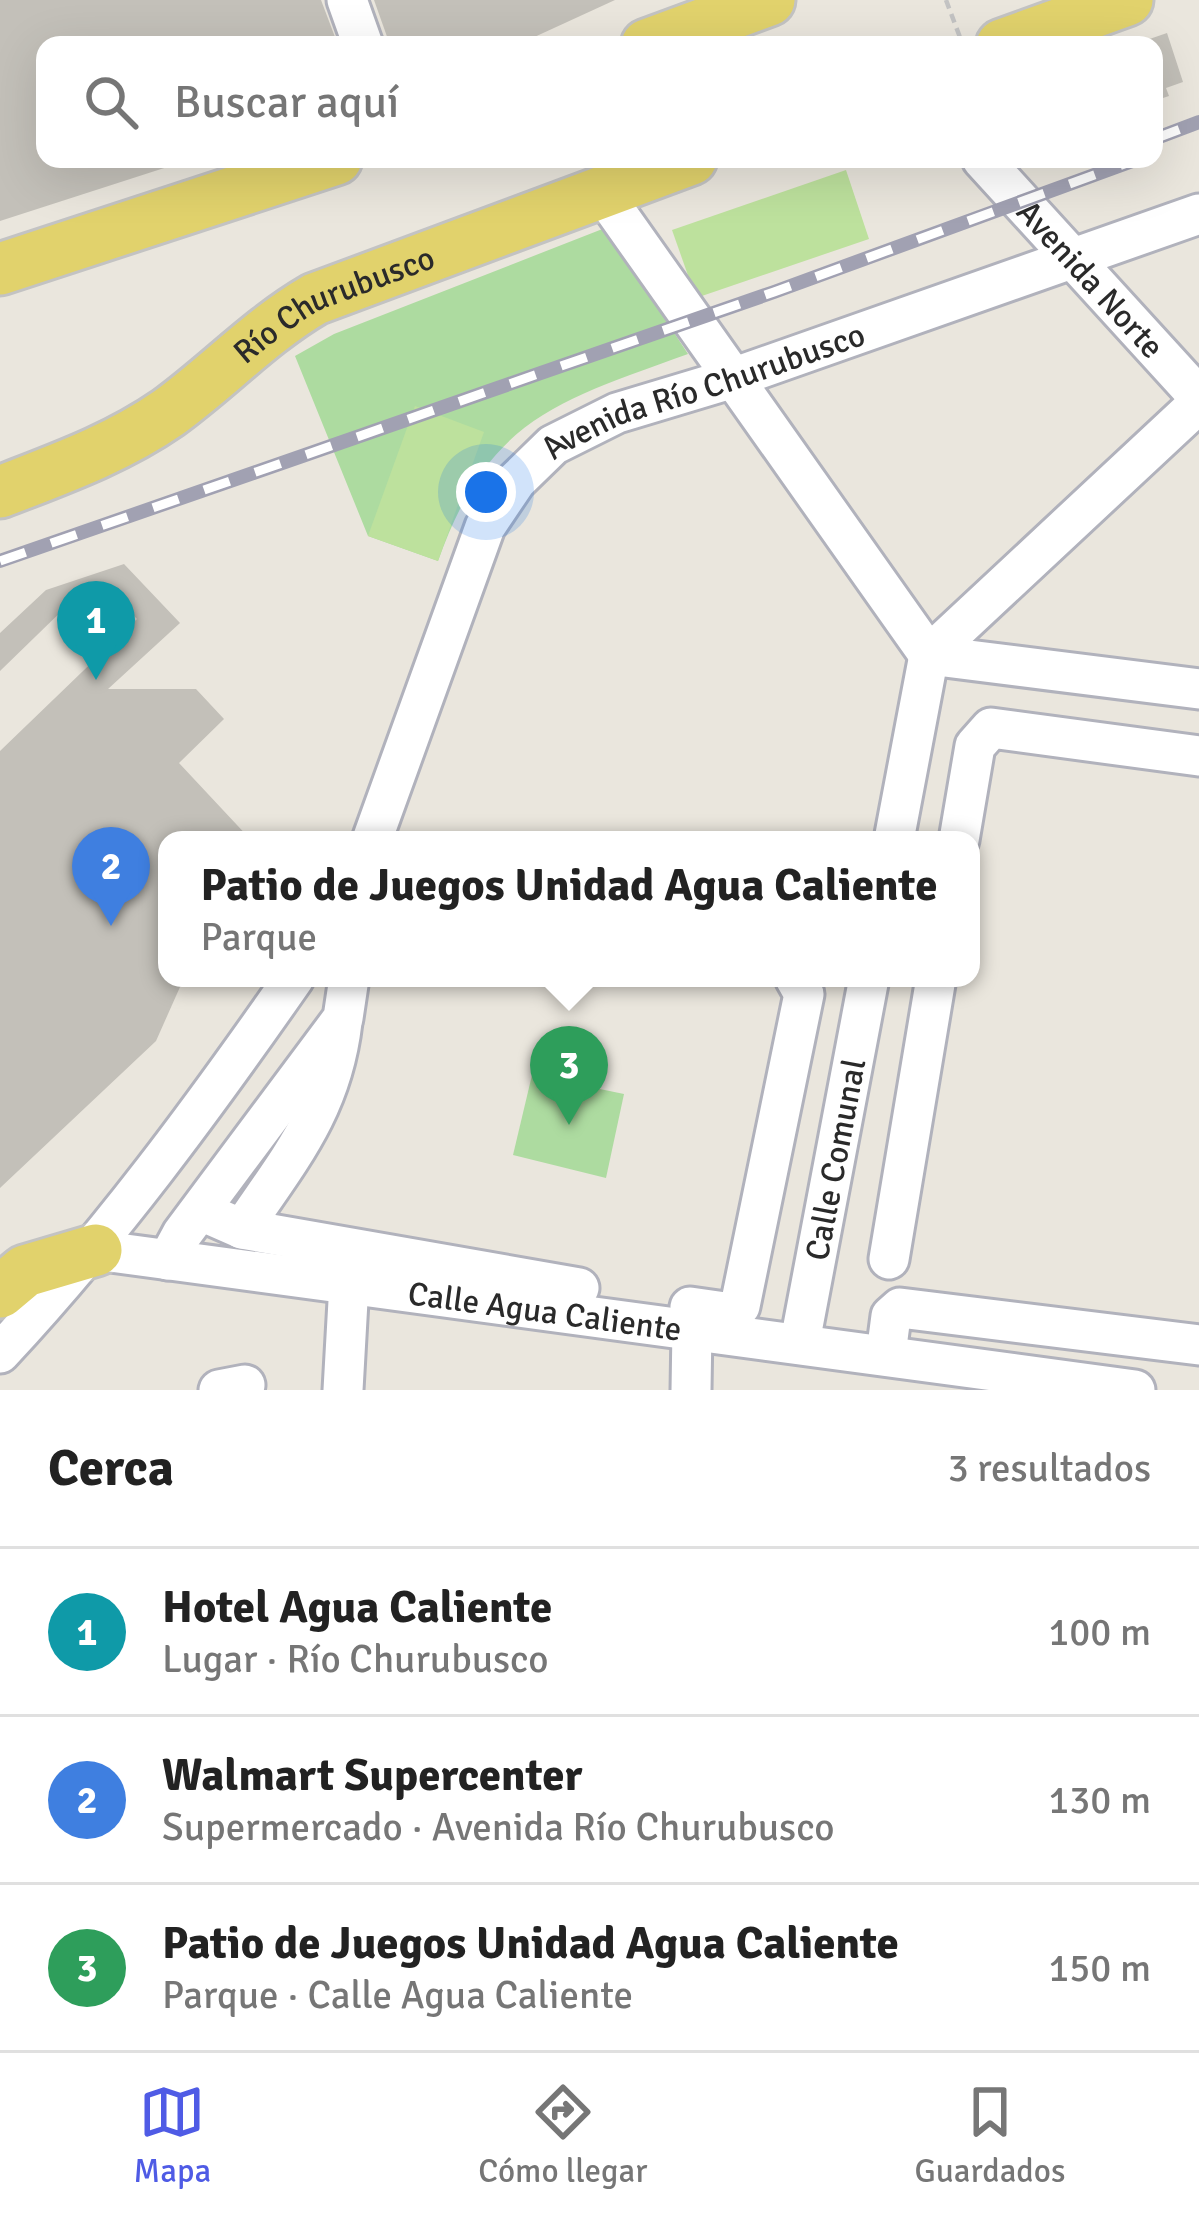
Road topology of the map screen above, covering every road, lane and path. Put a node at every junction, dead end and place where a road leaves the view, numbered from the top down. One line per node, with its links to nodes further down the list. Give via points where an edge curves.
1 (346, 0): 5 (street)
2 (946, 0): 7 (path)
3 (1127, 0): 8 (main road)
4 (748, 5): 6 (main road)
5 (360, 36)
6 (670, 36)
7 (960, 36)
8 (1027, 36)
9 (308, 168): 15 (main road)
10 (667, 168): 12 (main road, Río Churubusco)
11 (990, 168): 14 (street, Avenida Norte)
12 (602, 191): 16 (street); 18 (main road, Río Churubusco, via 315,299 121,444)
13 (1199, 214): 14 (street, Avenida Río Churubusco)
14 (1073, 259): 16 (street, Avenida Río Churubusco); 17 (street, Avenida Norte)
15 (0, 268)
16 (730, 379): 19 (street); 24 (street, Avenida Río Churubusco, via 595,421 553,445 516,481 475,553)
17 (1199, 400): 19 (street)
18 (0, 492)
19 (929, 655): 20 (street); 25 (street)
20 (1054, 670): 21 (street); 22 (street)
21 (1199, 689)
22 (1043, 734): 23 (street); 26 (street, via 991,728 978,738)
23 (1199, 756)
24 (375, 831)
25 (897, 831)
26 (961, 831)
27 (288, 987): 35 (street)
28 (348, 987): 32 (street)
29 (800, 987): 34 (street, via 740,1306 732,1313)
30 (866, 987): 41 (street, Calle Comunal)
31 (934, 987): 36 (street)
32 (343, 1018): 33 (street); 34 (street, via 322,1110)
33 (201, 1211): 34 (street); 37 (street)
34 (242, 1229)
35 (96, 1250): 37 (street, Calle Agua Caliente); 39 (main road, via 25,1271); 43 (street)
36 (889, 1259)
37 (168, 1260): 38 (street, Calle Agua Caliente)
38 (349, 1283): 40 (street, Calle Agua Caliente); 46 (street)
39 (0, 1292)
40 (692, 1329): 41 (street, Calle Agua Caliente); 47 (street)
41 (800, 1342): 44 (street, Calle Agua Caliente)
42 (1199, 1345): 44 (street, via 900,1308 891,1316)
43 (0, 1353)
44 (886, 1354): 45 (street, Calle Agua Caliente)
45 (971, 1378): 48 (street, Calle Agua Caliente)
46 (343, 1390)
47 (691, 1390)
48 (1135, 1390)

